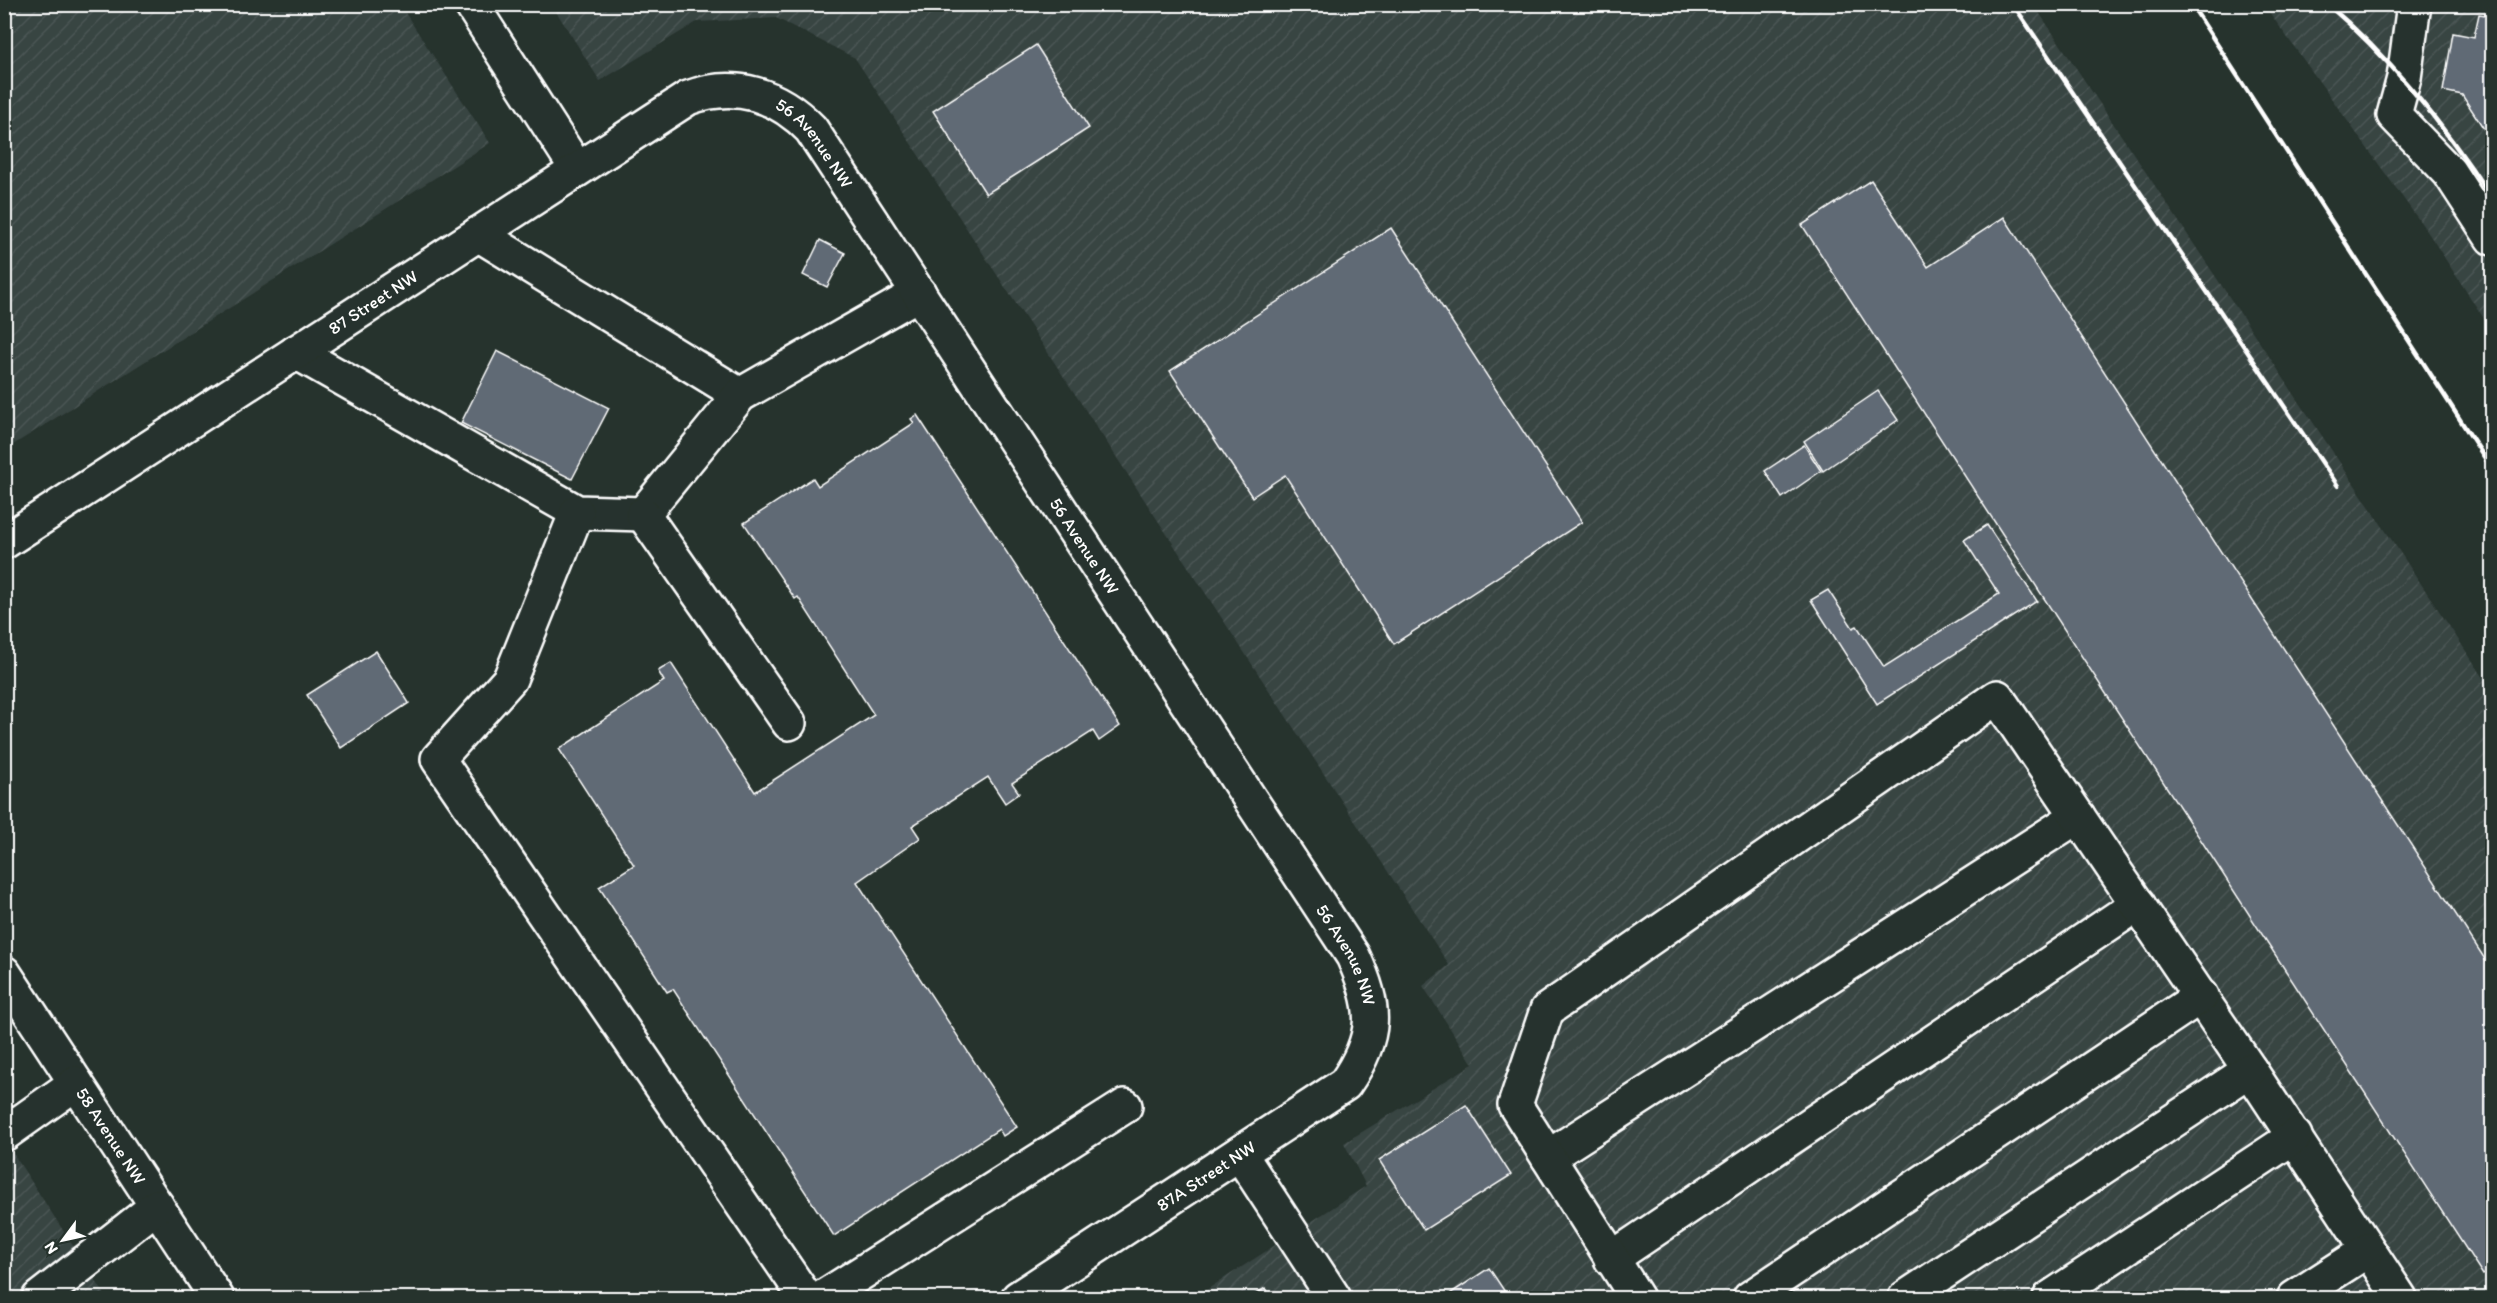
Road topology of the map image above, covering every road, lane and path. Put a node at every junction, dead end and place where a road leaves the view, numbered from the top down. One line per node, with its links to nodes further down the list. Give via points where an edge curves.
1 (471, 4): 4 (street)
2 (2414, 4): 6 (street, via 2404,78 2394,115 2449,172)
3 (749, 93): 4 (street, 87 Street NW, via 729,89 688,98); 7 (street, 56 Avenue NW, via 794,112 811,129)
4 (578, 169): 5 (street, 87 Street NW)
5 (478, 234): 8 (street, 87 Street NW); 9 (street)
6 (2493, 238)
7 (919, 293): 9 (street); 18 (street, 56 Avenue NW, via 1353,956 1369,999)
8 (296, 352): 10 (street); 12 (street, 87 Street NW)
9 (740, 395): 11 (street)
10 (577, 512): 11 (street); 31 (street, via 510,680 438,759)
11 (643, 514): 13 (street)
12 (4, 542)
13 (789, 723)
14 (2078, 816): 15 (street); 25 (street); 25 (street, via 1997,697 1547,1010 1515,1105)
15 (2138, 904): 17 (street); 28 (street)
16 (4, 973): 20 (street, 58 Avenue NW)
17 (2201, 996): 19 (street); 36 (street)
18 (1370, 1033): 24 (street, 87A Street NW, via 1363,1058 1345,1084)
19 (2250, 1070): 23 (street); 37 (street)
20 (76, 1083): 22 (street); 26 (street, 58 Avenue NW)
21 (1125, 1106): 32 (street)
22 (4, 1134)
23 (2295, 1136): 27 (street); 38 (street)
24 (1240, 1154): 33 (street, 87A Street NW); 34 (street)
25 (1548, 1157): 28 (street)
26 (157, 1206): 29 (street); 30 (street, 58 Avenue NW)
27 (2368, 1250): 39 (street); 40 (street)
28 (1611, 1259): 35 (street)
29 (39, 1299)
30 (217, 1299)
31 (806, 1299)
32 (822, 1299)
33 (1018, 1299)
34 (1334, 1299)
35 (1637, 1299)
36 (1750, 1299)
37 (1905, 1299)
38 (2050, 1299)
39 (2294, 1299)
40 (2400, 1299)

